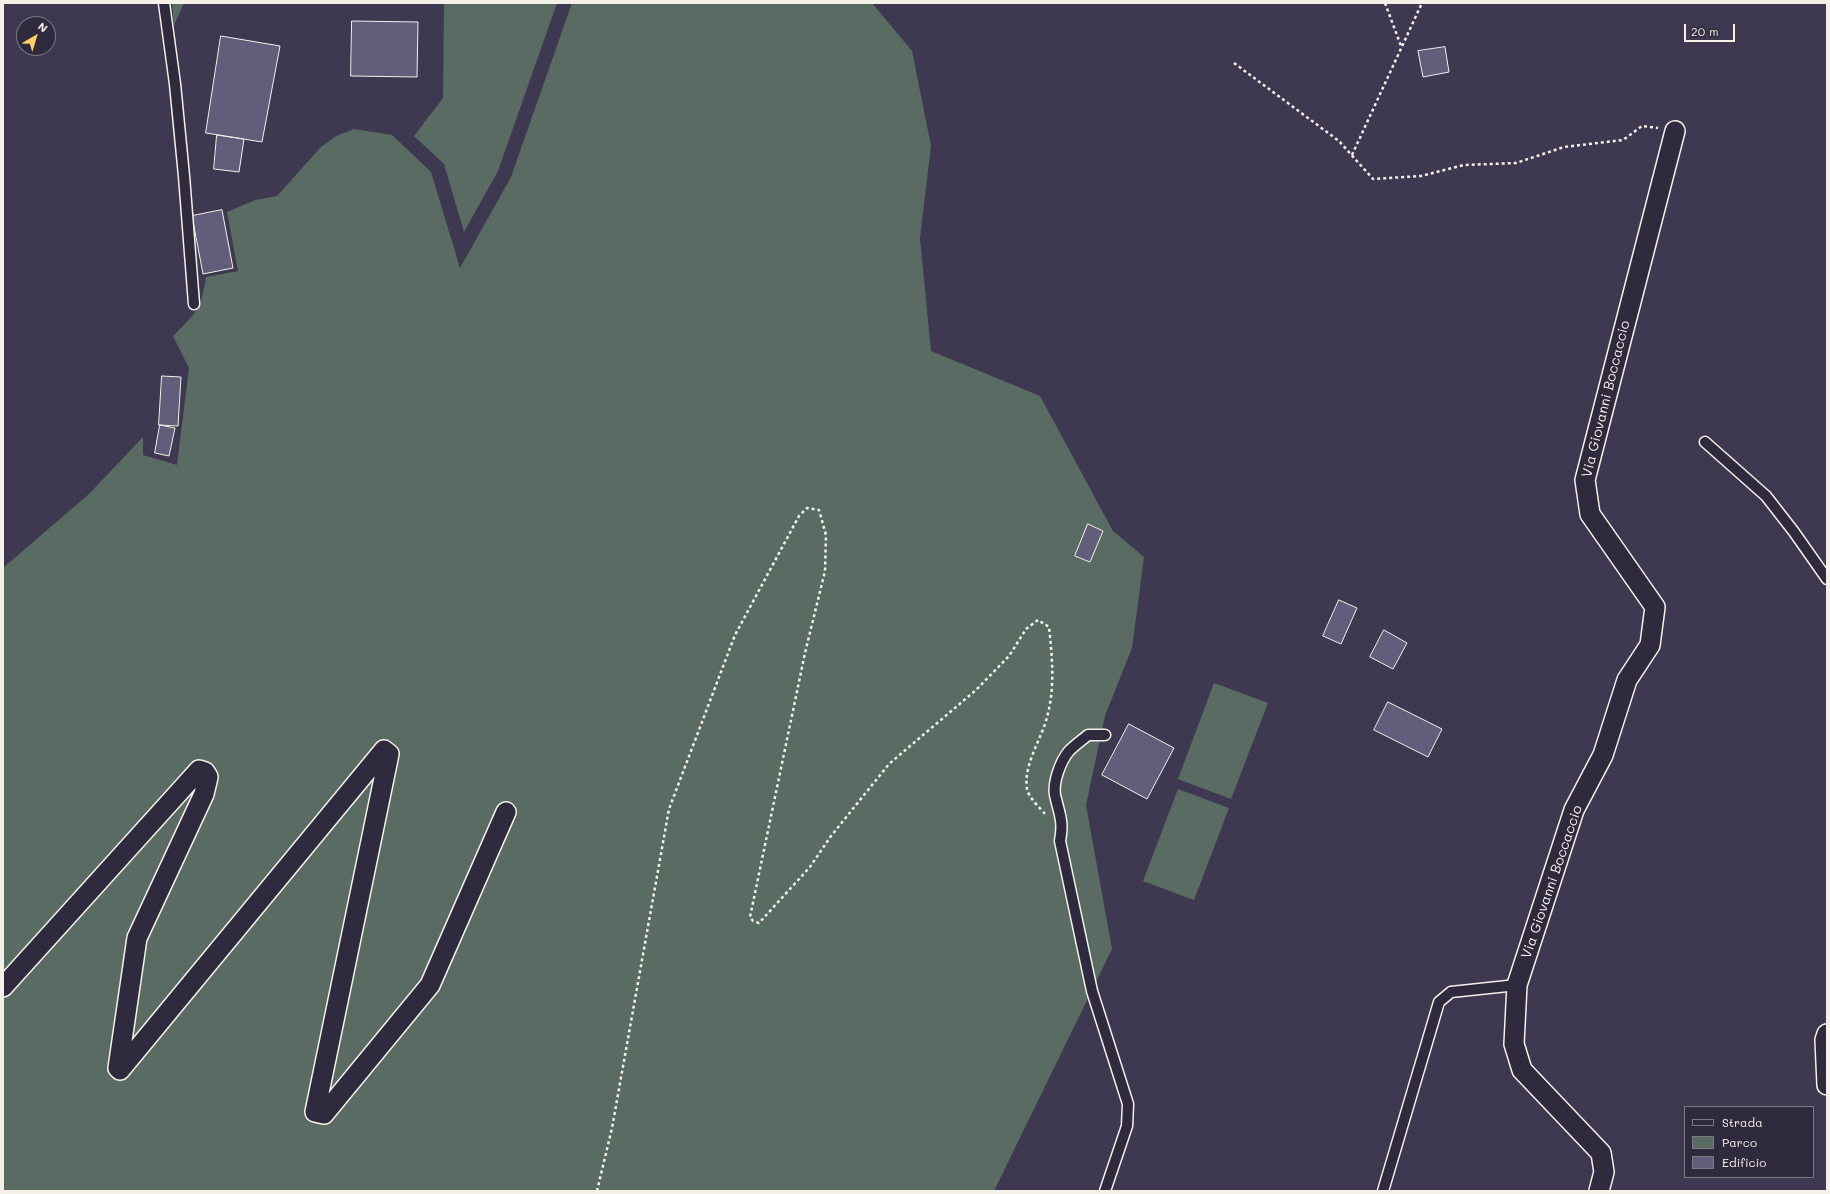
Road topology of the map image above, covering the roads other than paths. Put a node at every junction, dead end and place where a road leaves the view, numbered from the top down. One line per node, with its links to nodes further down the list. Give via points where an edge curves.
1 (164, 3): 3 (lane, via 175,84)
2 (1675, 130): 8 (street, Via Giovanni Boccaccio, via 1585,480 1590,514 1656,608 1650,645 1627,680 1603,755 1574,810)
3 (194, 304)
4 (1705, 442): 5 (lane, via 1766,496)
5 (1827, 579)
6 (1104, 735): 12 (lane, via 1088,735 1068,752 1056,778 1055,794 1063,828 1060,841 1092,991 1128,1104 1127,1126)
7 (506, 812): 9 (street, via 430,985 324,1114 315,1112 389,754 384,750 120,1070 118,1068 137,938 204,794 208,777 205,772 199,770)
8 (1517, 985): 13 (lane, via 1451,992 1439,1002); 14 (street, Via Giovanni Boccaccio, via 1514,1044 1522,1070 1601,1153 1604,1172)
9 (3, 987)
10 (1827, 1034): 11 (street)
11 (1827, 1085)
12 (1105, 1191)
13 (1383, 1191)
14 (1599, 1191)

